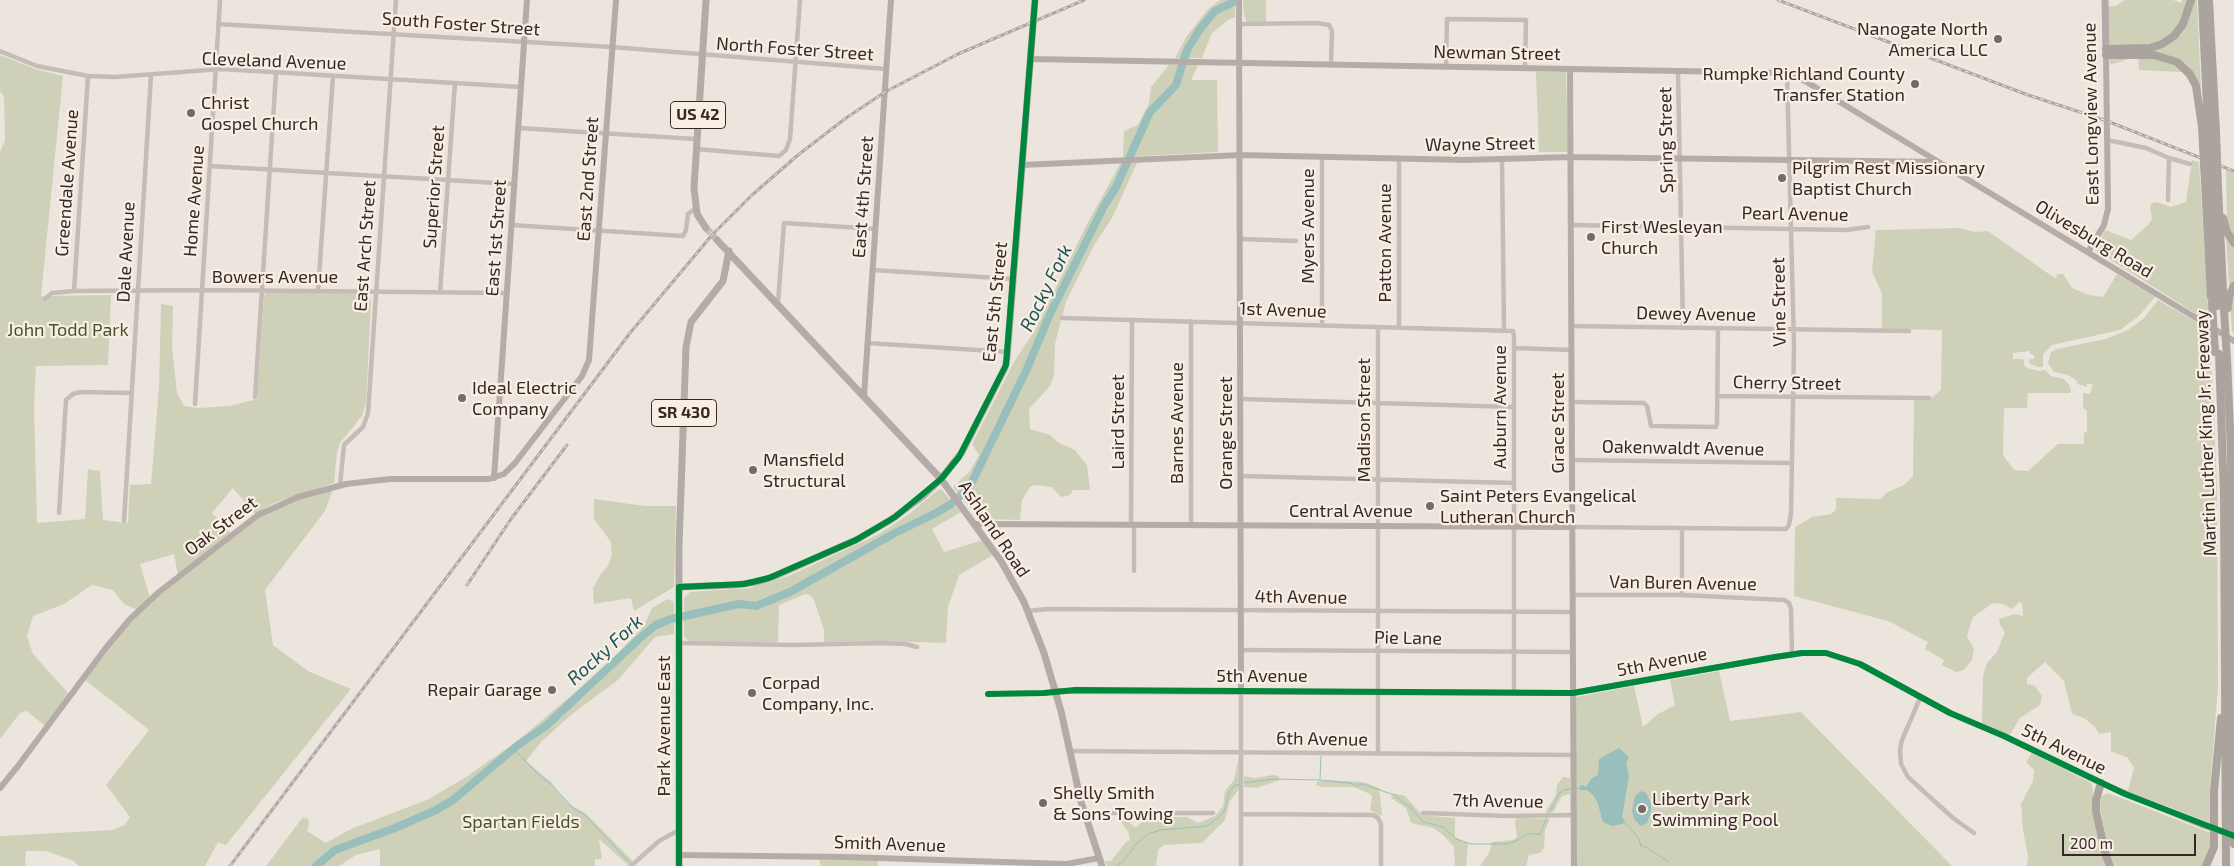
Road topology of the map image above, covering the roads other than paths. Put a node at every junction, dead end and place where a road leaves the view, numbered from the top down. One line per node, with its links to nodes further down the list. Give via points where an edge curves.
1 (220, 0): 15 (street, Home Avenue)
2 (396, 0): 16 (street, East Arch Street)
3 (527, 0): 17 (street, East 1st Street)
4 (616, 0): 18 (street, East 2nd Street)
5 (706, 0): 21 (main road, US 42)
6 (800, 0): 23 (street)
7 (891, 0): 28 (street, East 4th Street)
8 (1034, 0): 22 (main road, East 5th Street)
9 (1239, 0): 14 (street, Orange Street)
10 (2105, 0): 20 (main road, East Longview Avenue)
11 (2191, 0): 20 (highway, via 2183,24 2168,40 2150,48)
12 (2202, 0): 41 (highway, Martin Luther King Jr. Freeway)
13 (2211, 0): 41 (highway, Martin Luther King Jr. Freeway, via 2215,116)
14 (1239, 21): 24 (street, Orange Street); 25 (street, via 1329,25 1332,31)
15 (218, 24): 16 (street, South Foster Street); 30 (street, Home Avenue)
16 (394, 34): 17 (street, South Foster Street); 37 (street, East Arch Street)
17 (524, 42): 18 (street, South Foster Street); 39 (street, East 1st Street)
18 (612, 47): 21 (street, South Foster Street); 42 (street, East 2nd Street)
19 (0, 51): 35 (street, Cleveland Avenue, via 37,66)
20 (2106, 52): 41 (highway, via 2154,54 2177,62 2190,74 2196,86); 44 (street, East Longview Avenue)
21 (702, 56): 23 (street, North Foster Street); 43 (main road, US 42)
22 (1030, 59): 24 (street, Newman Street); 57 (main road, East 5th Street)
23 (796, 62): 28 (street, North Foster Street); 45 (street, via 790,139 786,150 779,156)
24 (1240, 63): 25 (street, Newman Street); 46 (street, Orange Street)
25 (1331, 64): 26 (street, Newman Street)
26 (1446, 66): 27 (street, Newman Street); 27 (street, via 1447,18 1526,20)
27 (1525, 68): 29 (street, Newman Street)
28 (886, 69): 72 (street, East 4th Street)
29 (1570, 69): 31 (street, Newman Street); 48 (street, Grace Street)
30 (216, 70): 32 (street, Cleveland Avenue); 34 (street, Cleveland Avenue); 56 (street, Home Avenue)
31 (1678, 71): 33 (street, Newman Street); 49 (street, Spring Street)
32 (276, 73): 36 (street, Cleveland Avenue); 58 (street)
33 (1788, 73): 53 (street, Vine Street); 54 (street, Newman Street)
34 (151, 75): 35 (street, Cleveland Avenue); 85 (street, Dale Avenue)
35 (88, 76): 88 (street, Greendale Avenue)
36 (333, 76): 37 (street, Cleveland Avenue); 59 (street)
37 (391, 79): 38 (street, Cleveland Avenue); 60 (street, East Arch Street)
38 (455, 83): 39 (street, Cleveland Avenue); 61 (street, Superior Street)
39 (521, 87): 40 (street, East 1st Street)
40 (518, 128): 42 (street); 62 (street, East 1st Street)
41 (2211, 131): 63 (highway, Martin Luther King Jr. Freeway, bridge); 63 (highway, bridge)
42 (606, 133): 43 (street); 73 (street, East 2nd Street)
43 (696, 139): 45 (main road, US 42)
44 (2107, 140): 50 (street, via 2146,148); 79 (street, East Longview Avenue, via 2107,215)
45 (696, 149): 65 (main road, US 42)
46 (1240, 155): 47 (street, Wayne Street); 57 (street, Wayne Street); 74 (street, Orange Street)
47 (1322, 157): 51 (street, Wayne Street); 98 (street, Myers Avenue)
48 (1571, 157): 49 (street, Wayne Street); 52 (street, Wayne Street); 67 (street, Grace Street)
49 (1680, 158): 53 (street, Wayne Street); 68 (street, Spring Street)
50 (2169, 158): 55 (street); 64 (street)
51 (1399, 159): 52 (street, Wayne Street); 101 (street, Patton Avenue)
52 (1502, 159): 103 (street, Auburn Avenue)
53 (1789, 160): 54 (street, Wayne Street); 71 (street, Vine Street)
54 (1939, 162): 79 (street, Olivesburg Road)
55 (2190, 164)
56 (210, 166): 58 (street); 83 (street, Home Avenue)
57 (1022, 166): 81 (main road, East 5th Street)
58 (269, 171): 59 (street); 84 (street)
59 (327, 173): 60 (street); 86 (street)
60 (384, 177): 61 (street); 87 (street, East Arch Street)
61 (448, 181): 62 (street); 89 (street, Superior Street)
62 (514, 184): 66 (street, East 1st Street)
63 (2214, 185): 77 (highway, via 2224,224); 93 (highway, Martin Luther King Jr. Freeway); 93 (highway)
64 (2168, 200)
65 (696, 208): 70 (main road, US 42); 73 (street, via 688,214 683,236)
66 (512, 225): 73 (street); 90 (street, East 1st Street)
67 (1572, 225): 68 (street, Pearl Avenue); 99 (street, Grace Street)
68 (1681, 226): 71 (street, Pearl Avenue); 102 (street, Spring Street)
69 (1868, 227): 71 (street, Pearl Avenue, via 1846,230)
70 (706, 228)
71 (1791, 228): 105 (street, Vine Street)
72 (876, 229): 80 (street, East 4th Street); 92 (street, via 784,223)
73 (598, 231): 127 (street, East 2nd Street, via 589,360 579,380 515,463 504,474)
74 (1241, 239): 76 (street); 97 (street, Orange Street)
75 (717, 240): 78 (main road)
76 (1296, 241)
77 (2234, 244)
78 (728, 251): 92 (main road, Ashland Road); 145 (main road, Park Avenue East / SR 430, via 724,281 696,314 687,336)
79 (2088, 252): 107 (street, Olivesburg Road)
80 (873, 270): 81 (street); 108 (street, East 4th Street)
81 (1013, 279): 111 (main road, East 5th Street)
82 (2234, 286): 93 (highway)
83 (202, 290): 84 (street, Bowers Avenue); 85 (street, Bowers Avenue); 122 (street, Home Avenue)
84 (261, 290): 86 (street, Bowers Avenue); 116 (street)
85 (138, 291): 88 (street, Bowers Avenue); 113 (street, Dale Avenue)
86 (318, 291): 87 (street, Bowers Avenue)
87 (375, 291): 89 (street, Bowers Avenue); 131 (street, East Arch Street, via 368,413 363,426 344,445)
88 (74, 292): 91 (street, Bowers Avenue, via 52,293)
89 (440, 292): 90 (street, Bowers Avenue)
90 (507, 293): 127 (street, East 1st Street)
91 (45, 299)
92 (778, 303): 114 (main road, Ashland Road)
93 (2220, 308): 112 (highway, Martin Luther King Jr. Freeway, bridge, via 2228,360); 112 (highway, Martin Luther King Jr. Freeway, via 2217,353)
94 (1062, 318): 95 (street, 1st Avenue)
95 (1132, 320): 96 (street, 1st Avenue); 135 (street, Laird Street)
96 (1191, 321): 97 (street, 1st Avenue); 136 (street, Barnes Avenue)
97 (1240, 323): 98 (street, 1st Avenue); 119 (street, Orange Street)
98 (1322, 325): 100 (street, 1st Avenue)
99 (1572, 326): 102 (street, Dewey Avenue); 110 (street, Grace Street)
100 (1378, 327): 101 (street, 1st Avenue); 121 (street, Madison Street)
101 (1399, 327): 103 (street, 1st Avenue)
102 (1682, 328): 104 (street, Dewey Avenue)
103 (1504, 329): 109 (street, Auburn Avenue, via 1513,331)
104 (1718, 329): 105 (street, Dewey Avenue); 115 (street)
105 (1792, 330): 106 (street, Dewey Avenue); 117 (street, Vine Street)
106 (1909, 331)
107 (2234, 341)
108 (868, 343): 111 (street); 114 (street, East 4th Street)
109 (1514, 348): 110 (street); 123 (street, Auburn Avenue)
110 (1572, 350): 120 (street, Grace Street)
111 (1008, 352): 128 (main road, East 5th Street, via 1005,368 970,439)
112 (2225, 391): 144 (highway, Martin Luther King Jr. Freeway); 154 (highway, Martin Luther King Jr. Freeway)
113 (132, 393): 132 (street, via 80,392 66,400); 133 (street, Dale Avenue)
114 (864, 396): 128 (main road, Ashland Road)
115 (1718, 396): 117 (street, Cherry Street); 120 (street, Cherry Street, via 1716,427 1651,426 1644,403)
116 (255, 397)
117 (1793, 398): 118 (street, Cherry Street); 125 (street, Vine Street)
118 (1929, 398)
119 (1241, 399): 121 (street); 126 (street, Orange Street)
120 (1572, 402): 124 (street, Grace Street)
121 (1378, 403): 123 (street); 129 (street, Madison Street)
122 (195, 404)
123 (1514, 407): 130 (street, Auburn Avenue)
124 (1573, 460): 125 (street, Oakenwaldt Avenue); 140 (street, Grace Street)
125 (1792, 463): 142 (street, Vine Street, via 1791,518)
126 (1241, 476): 129 (street); 137 (street, Orange Street)
127 (494, 478): 131 (street, Oak Street, via 379,479)
128 (941, 479): 134 (main road, Ashland Road); 145 (main road, East 5th Street, via 873,531 775,576 744,584)
129 (1379, 479): 130 (street); 138 (street, Madison Street)
130 (1514, 484): 139 (street, Auburn Avenue)
131 (340, 485): 174 (street, Oak Street, via 265,510 151,599 116,634)
132 (59, 513)
133 (124, 521)
134 (975, 524): 135 (street, Central Avenue); 150 (main road, Ashland Road, via 1003,565)
135 (1133, 524): 136 (street, Central Avenue); 143 (street, Laird Street)
136 (1191, 525): 137 (street, Central Avenue)
137 (1241, 525): 138 (street, Central Avenue); 149 (street, Orange Street)
138 (1378, 526): 139 (street, Central Avenue); 151 (street, Madison Street)
139 (1514, 527): 140 (street, Central Avenue); 152 (street, Auburn Avenue)
140 (1573, 528): 141 (street, Central Avenue); 147 (street, Grace Street)
141 (1682, 528): 142 (street, Central Avenue); 146 (street)
142 (1786, 529)
143 (1134, 571)
144 (2232, 573): 148 (highway); 183 (highway, Martin Luther King Jr. Freeway)
145 (678, 587): 155 (main road, Park Avenue East)
146 (1682, 595): 147 (street, Van Buren Avenue); 161 (street, Van Buren Avenue, via 1787,601 1790,605)
147 (1573, 596): 153 (street, Grace Street)
148 (2234, 597)
149 (1241, 610): 150 (street, 4th Avenue); 151 (street, 4th Avenue); 157 (street, Orange Street)
150 (1028, 611): 162 (main road, Ashland Road)
151 (1379, 611): 152 (street, 4th Avenue); 158 (street, Madison Street)
152 (1514, 612): 153 (street, 4th Avenue); 159 (street, Auburn Avenue)
153 (1573, 612): 160 (street, Grace Street)
154 (2225, 613): 193 (highway, via 2214,792 2214,847); 194 (highway, Martin Luther King Jr. Freeway)
155 (679, 643): 156 (street, via 880,643); 180 (main road, Park Avenue East)
156 (917, 647)
157 (1241, 650): 158 (street, Pie Lane); 163 (street, Orange Street)
158 (1379, 651): 159 (street, Pie Lane); 164 (street, Madison Street)
159 (1514, 652): 160 (street, Pie Lane); 165 (street, Auburn Avenue)
160 (1573, 652): 166 (street, Grace Street)
161 (1792, 654): 166 (street, 5th Avenue); 168 (street, 5th Avenue, via 1820,652 1838,656 1866,667)
162 (1055, 691): 163 (street, 5th Avenue); 167 (street); 169 (main road, Ashland Road)
163 (1241, 691): 164 (street, 5th Avenue); 170 (street, Orange Street)
164 (1379, 692): 165 (street, 5th Avenue); 171 (street, Madison Street)
165 (1514, 692): 166 (street, 5th Avenue)
166 (1573, 693): 172 (street, Grace Street)
167 (988, 694)
168 (1920, 698): 173 (street, 5th Avenue); 181 (street, via 1902,740 1900,764 1921,789)
169 (1070, 751): 170 (street, 6th Avenue); 175 (main road, Ashland Road)
170 (1242, 752): 171 (street, 6th Avenue); 178 (street, Orange Street)
171 (1378, 754): 172 (street, 6th Avenue)
172 (1573, 755): 179 (street, Grace Street)
173 (2101, 783): 182 (street, 5th Avenue, bridge); 192 (highway, via 2096,810)
174 (2, 784)
175 (1085, 813): 176 (street); 185 (main road, Ashland Road)
176 (1213, 813)
177 (1423, 813): 179 (street, 7th Avenue)
178 (1241, 814): 189 (street, Orange Street); 190 (street, via 1366,814 1378,818 1382,827)
179 (1574, 815): 191 (street, Grace Street)
180 (679, 830): 184 (main road, Park Avenue East); 186 (street, via 658,840)
181 (1974, 833)
182 (2234, 836)
183 (2234, 844)
184 (679, 856): 185 (street, Smith Avenue, via 1067,864); 187 (main road, Park Avenue East)
185 (1099, 858): 188 (main road, Ashland Road)
186 (633, 865)
187 (679, 866)
188 (1102, 866)
189 (1241, 866)
190 (1381, 866)
191 (1574, 866)
192 (2110, 866)
193 (2206, 866)
194 (2226, 866)

